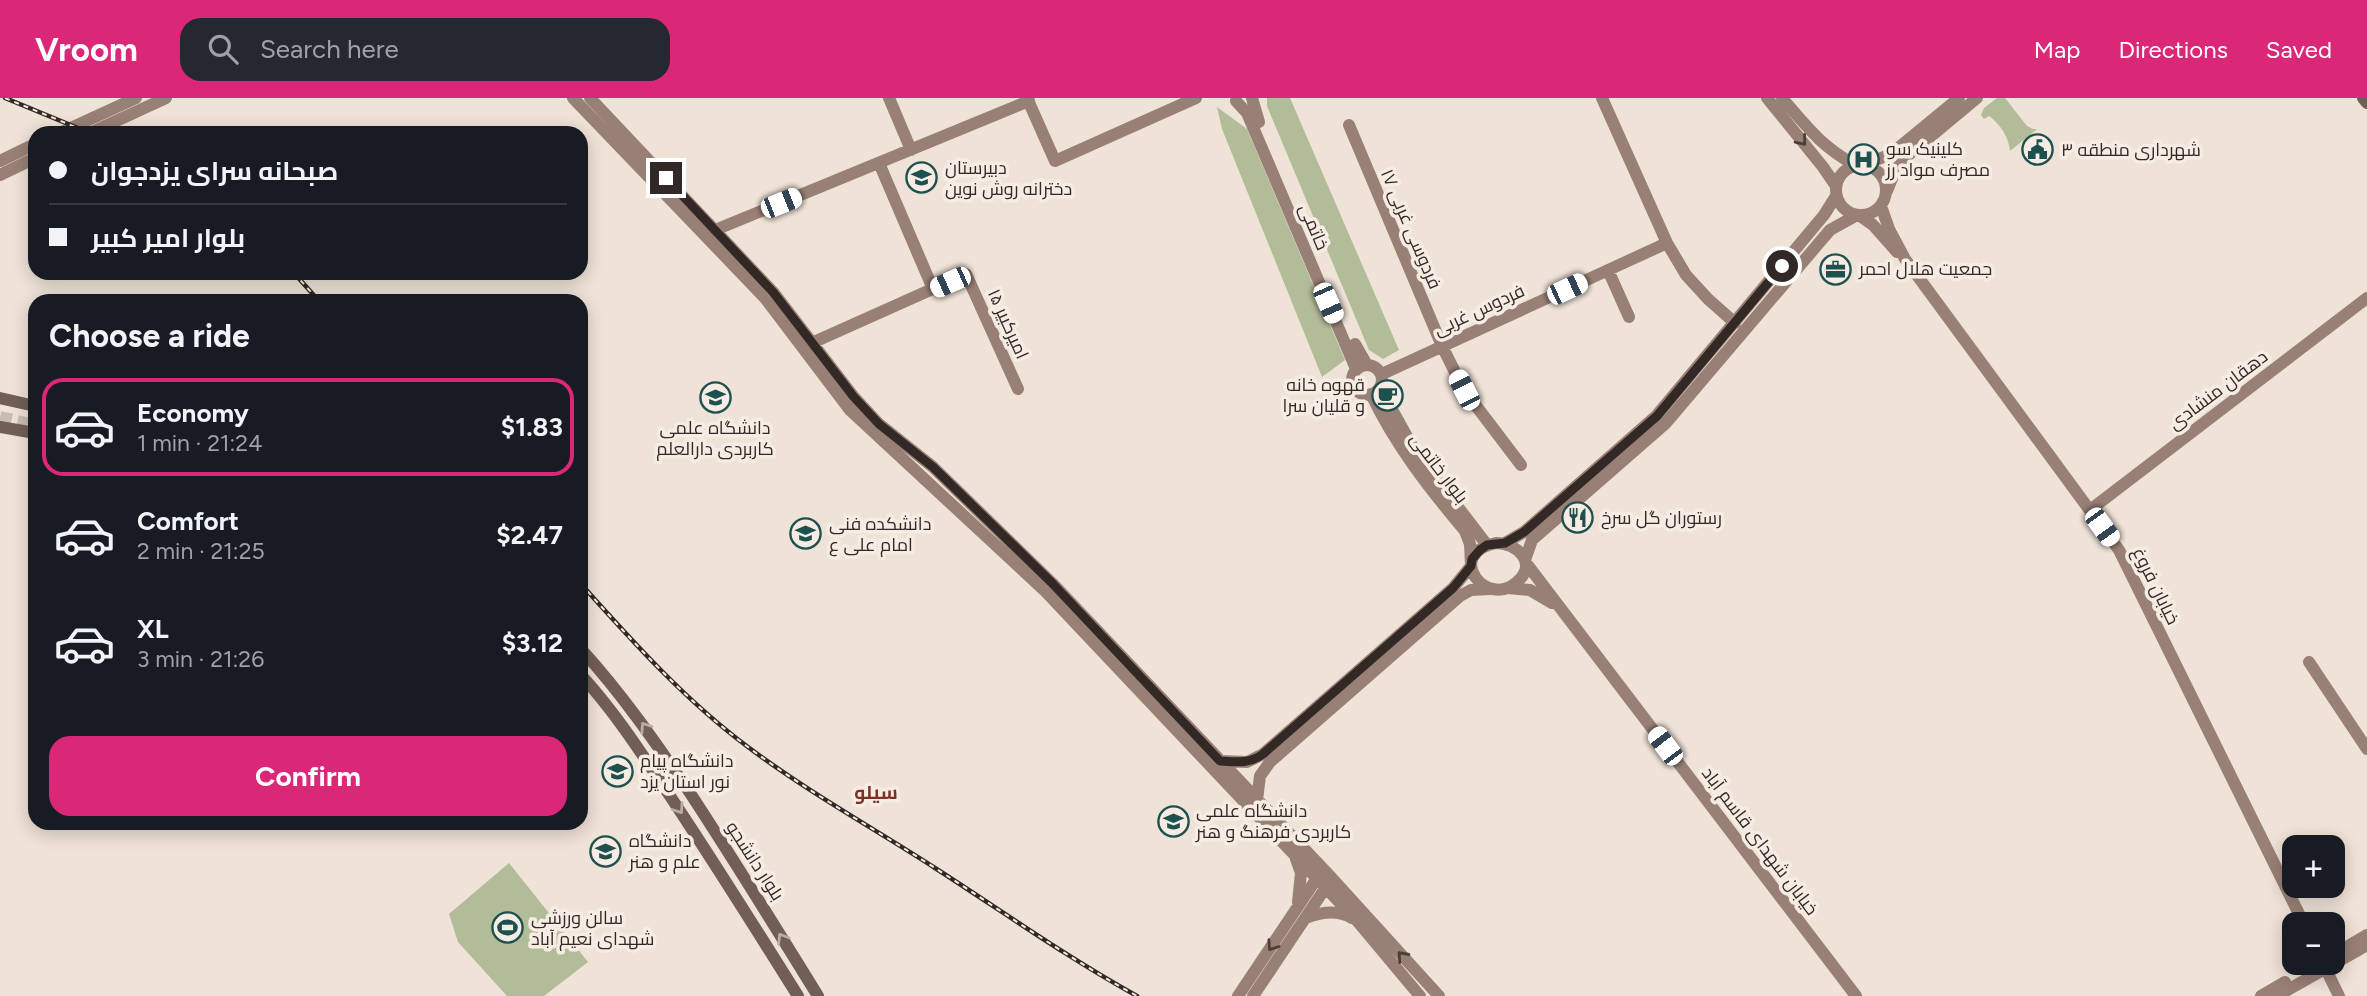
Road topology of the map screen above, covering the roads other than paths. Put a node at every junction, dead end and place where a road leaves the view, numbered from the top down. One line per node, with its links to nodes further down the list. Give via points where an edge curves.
1 (136, 98): 17 (main road)
2 (166, 98): 18 (main road)
3 (573, 98): 19 (main road)
4 (590, 98): 19 (main road)
5 (889, 98): 21 (main road)
6 (1196, 98): 14 (main road, via 1055,161)
7 (1602, 98): 37 (main road)
8 (1767, 98): 28 (main road, one-way to 28)
9 (1782, 98): 22 (main road)
10 (1959, 98): 23 (main road)
11 (1977, 98): 29 (main road)
12 (2363, 98): 15 (main road)
13 (1241, 99): 46 (main road, خاتمی, via 1254,110)
14 (1028, 100): 21 (main road)
15 (2367, 103)
16 (1349, 125): 45 (main road, فردوسی غربی ۱۷)
17 (75, 126)
18 (105, 126)
19 (610, 128): 35 (main road); 65 (main road, via 765,298 850,410)
20 (28, 147): 24 (main road)
21 (911, 150): 26 (main road)
22 (1832, 153): 27 (main road); 28 (main road, via 1831,162)
23 (1884, 158): 27 (main road); 29 (main road)
24 (0, 161)
25 (28, 161): 30 (main road)
26 (879, 163): 35 (main road); 40 (main road)
27 (1859, 165): 31 (main road, via 1839,177); 32 (main road, via 1882,175)
28 (1823, 167): 31 (main road)
29 (1895, 171): 32 (main road)
30 (0, 175)
31 (1836, 191): 33 (main road, via 1841,205); 34 (main road)
32 (1884, 200): 33 (main road, via 1867,215); 38 (main road, خیابان فروغ, via 1889,229)
33 (1858, 215): 36 (main road); 38 (main road, خیابان فروغ)
34 (1820, 220): 36 (main road, via 1828,222); 43 (main road)
35 (715, 230): 44 (main road)
36 (1830, 230): 58 (main road, via 1665,424 1532,540)
37 (1667, 243): 39 (main road, فردوس غربی); 43 (main road, via 1686,275)
38 (1905, 259): 55 (main road, خیابان فروغ)
39 (1608, 270): 42 (main road); 45 (main road, فردوس غربی)
40 (933, 289): 44 (main road); 48 (main road, امیرکبیر ۱۵, via 966,274)
41 (2367, 298): 55 (main road, دهقان منشادی)
42 (1629, 317)
43 (1735, 323): 56 (main road, via 1657,416 1524,532)
44 (814, 342): 65 (main road, via 879,424 933,467 1052,583)
45 (1441, 346): 47 (main road, فردوس غربی); 54 (main road, فردوسی غربی ۱۷, via 1464,390)
46 (1362, 367): 47 (main road, via 1378,369); 49 (main road, via 1353,374 1353,386 1362,394)
47 (1381, 374): 49 (main road, via 1383,380)
48 (1018, 389)
49 (1376, 391): 57 (main road, بلوار خاتمی); 59 (main road, بلوار خاتمی, via 1383,420 1465,531)
50 (0, 398): 51 (main road)
51 (28, 404)
52 (0, 427): 53 (main road)
53 (28, 432)
54 (1521, 465)
55 (2090, 510): 76 (main road, خیابان فروغ, via 2119,550)
56 (1505, 543): 57 (main road); 58 (main road, via 1522,553)
57 (1487, 545): 59 (main road, via 1475,554)
58 (1525, 561): 60 (main road, via 1522,578); 62 (main road, خیابان شهدای قاسم آباد)
59 (1471, 566): 61 (main road, via 1476,579); 68 (main road, via 1453,588 1263,754 1247,762)
60 (1508, 588): 61 (main road); 62 (main road, via 1530,590)
61 (1490, 589): 69 (main road, via 1460,596 1270,762 1260,776)
62 (1559, 608): 92 (main road, خیابان شهدای قاسم آباد)
63 (588, 657): 71 (main road, بلوار دانشجو, one-way to 63, via 641,720)
64 (2309, 662): 67 (main road)
65 (1125, 668): 68 (main road); 70 (main road)
66 (588, 683): 72 (main road, بلوار دانشجو, one-way to 72)
67 (2367, 749)
68 (1220, 761): 69 (main road)
69 (1257, 800): 73 (main road)
70 (1295, 855): 73 (main road); 77 (main road, via 1301,873)
71 (739, 867): 72 (main road); 74 (main road, بلوار دانشجو)
72 (725, 878): 75 (main road, بلوار دانشجو)
73 (1323, 880): 77 (main road); 78 (main road)
74 (752, 889): 75 (main road); 87 (main road, بلوار دانشجو, one-way to 74)
75 (738, 899): 86 (main road, بلوار دانشجو)
76 (2298, 912)
77 (1301, 914): 78 (main road, via 1333,912); 88 (main road, one-way to 88); 89 (main road)
78 (1362, 919): 90 (main road); 91 (main road, one-way to 78)
79 (2367, 934): 81 (main road)
80 (2367, 945): 82 (main road)
81 (2345, 948)
82 (2345, 955)
83 (2302, 975): 93 (main road)
84 (2307, 975): 94 (main road)
85 (2327, 975): 95 (main road)
86 (798, 996)
87 (818, 996)
88 (1238, 996)
89 (1253, 996)
90 (1420, 996)
91 (1439, 996)
92 (1856, 996)
93 (2261, 996)
94 (2277, 996)
95 (2339, 996)

